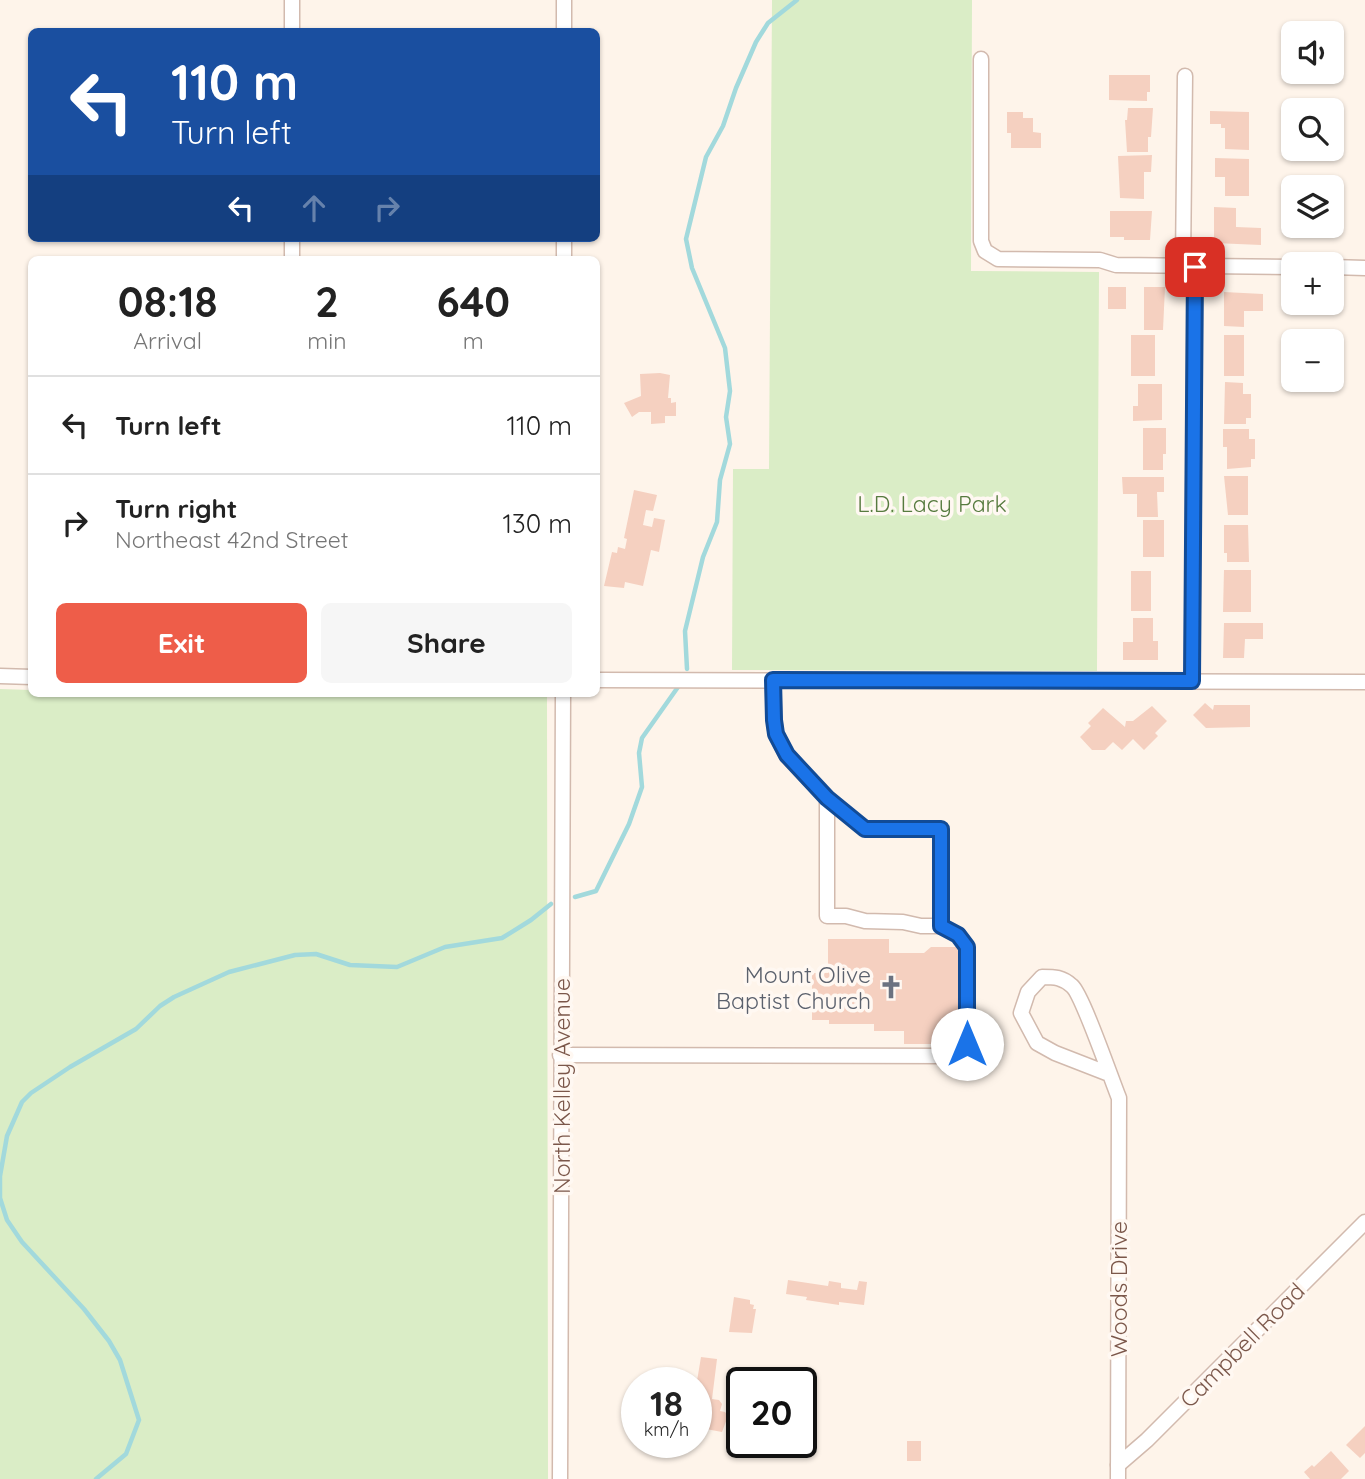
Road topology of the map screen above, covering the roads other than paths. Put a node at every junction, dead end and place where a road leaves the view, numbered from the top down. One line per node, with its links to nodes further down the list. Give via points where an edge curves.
1 (292, 0): 3 (street)
2 (564, 0): 4 (street)
3 (292, 28)
4 (564, 28)
5 (981, 59): 7 (street, via 981,241 985,251 998,258)
6 (1185, 76): 7 (street)
7 (1189, 266): 8 (street); 15 (street)
8 (1281, 267)
9 (1344, 268): 10 (street)
10 (1365, 268)
11 (0, 676): 12 (street)
12 (28, 677)
13 (600, 680): 14 (street)
14 (773, 680): 15 (street); 18 (street, via 776,734 787,755)
15 (1192, 681): 16 (street)
16 (1365, 682)
17 (563, 697): 20 (street, North Kelley Avenue)
18 (827, 798): 19 (street, via 865,829 941,829); 19 (street, via 827,916)
19 (941, 926): 20 (street, via 958,935 967,947 967,1044 952,1056)
20 (561, 1055): 24 (street, North Kelley Avenue)
21 (1110, 1074): 21 (street, via 1075,988 1059,977 1042,977 1028,992 1021,1013 1037,1044); 23 (street, Woods Drive, via 1119,1098)
22 (1365, 1222): 23 (street, Campbell Road)
23 (1118, 1472)
24 (560, 1479)

